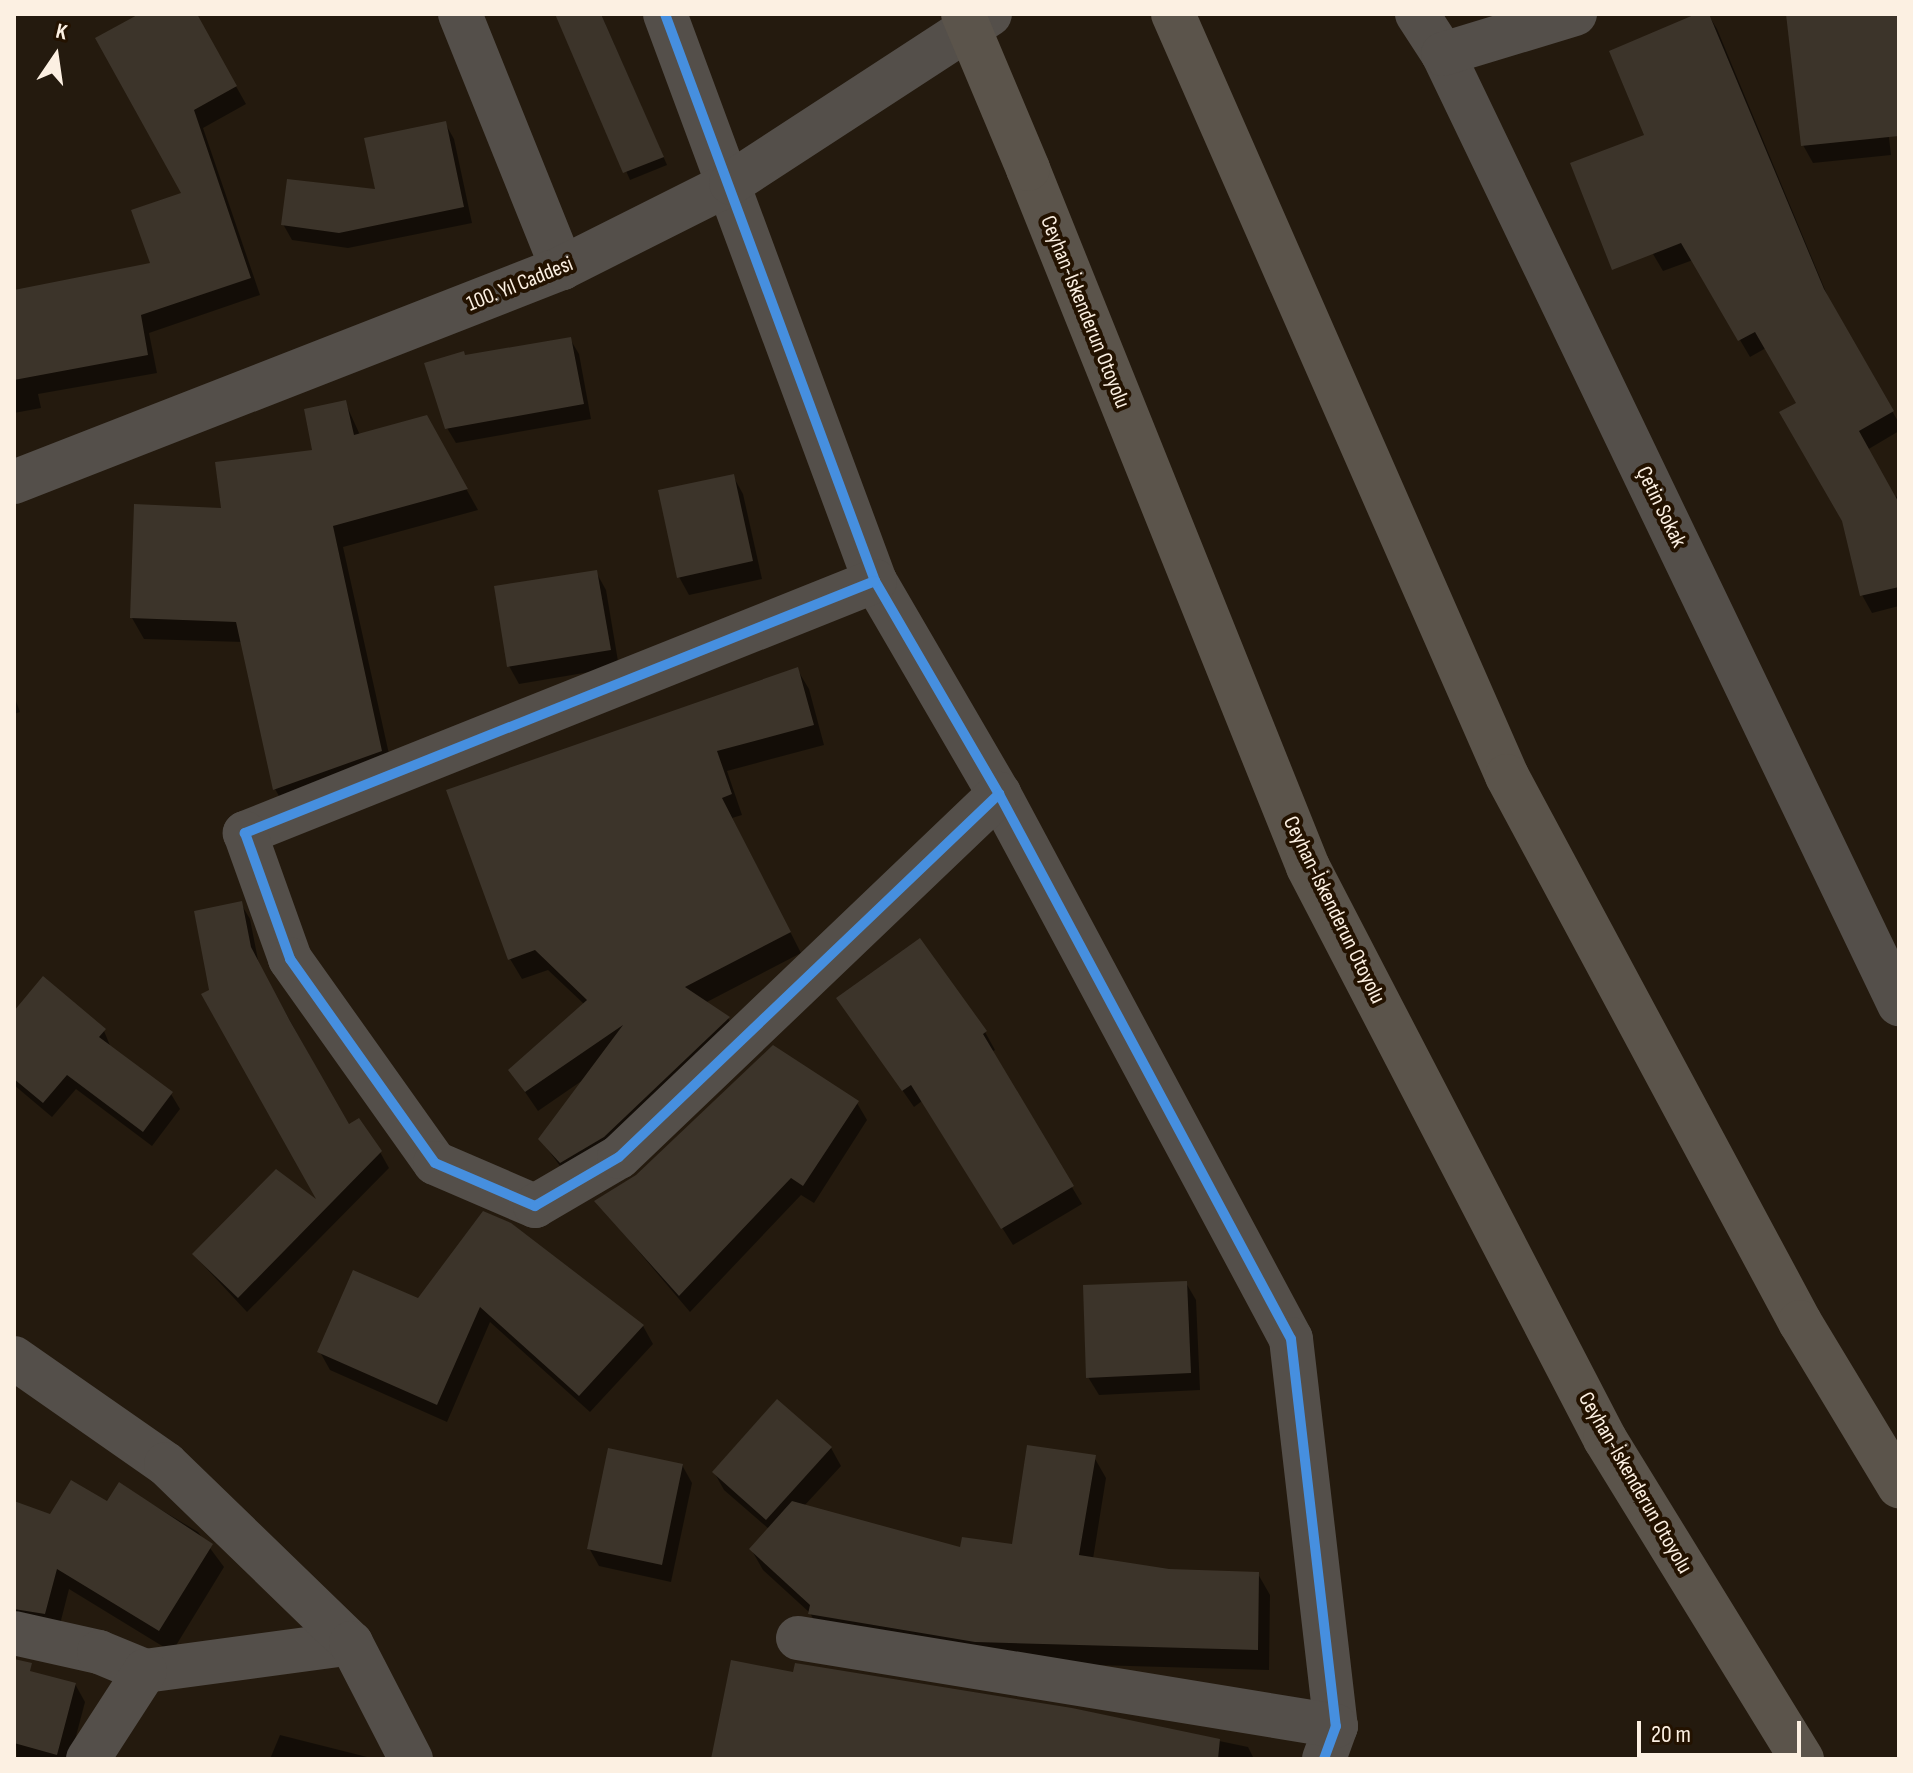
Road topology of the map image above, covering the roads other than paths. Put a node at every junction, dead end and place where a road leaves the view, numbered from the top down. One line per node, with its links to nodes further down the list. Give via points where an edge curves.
1 (460, 14): 10 (street)
2 (665, 14): 9 (street)
3 (963, 14): 24 (highway, Ceyhan-İskenderun Otoyolu, bridge, via 1308,867 1605,1439)
4 (990, 14): 9 (street, 100. Yıl Caddesi)
5 (1173, 14): 16 (highway, via 1507,776 1800,1322)
6 (1417, 14): 8 (street, Çetin Sokak)
7 (1575, 14): 8 (street)
8 (1443, 54): 14 (street, Çetin Sokak)
9 (731, 183): 10 (street, 100. Yıl Caddesi); 12 (street)
10 (562, 268): 11 (street, 100. Yıl Caddesi)
11 (14, 482)
12 (875, 581): 13 (street); 13 (street, via 245,833 290,959 435,1163 535,1206 619,1157)
13 (999, 794): 21 (street, via 1291,1339)
14 (1899, 1004)
15 (14, 1358): 19 (street, via 166,1464)
16 (1899, 1486)
17 (14, 1633): 20 (street, via 99,1652)
18 (798, 1638): 21 (street)
19 (351, 1643): 20 (street); 23 (street)
20 (145, 1671): 22 (street)
21 (1330, 1743)
22 (88, 1759)
23 (411, 1759)
24 (1802, 1759)

